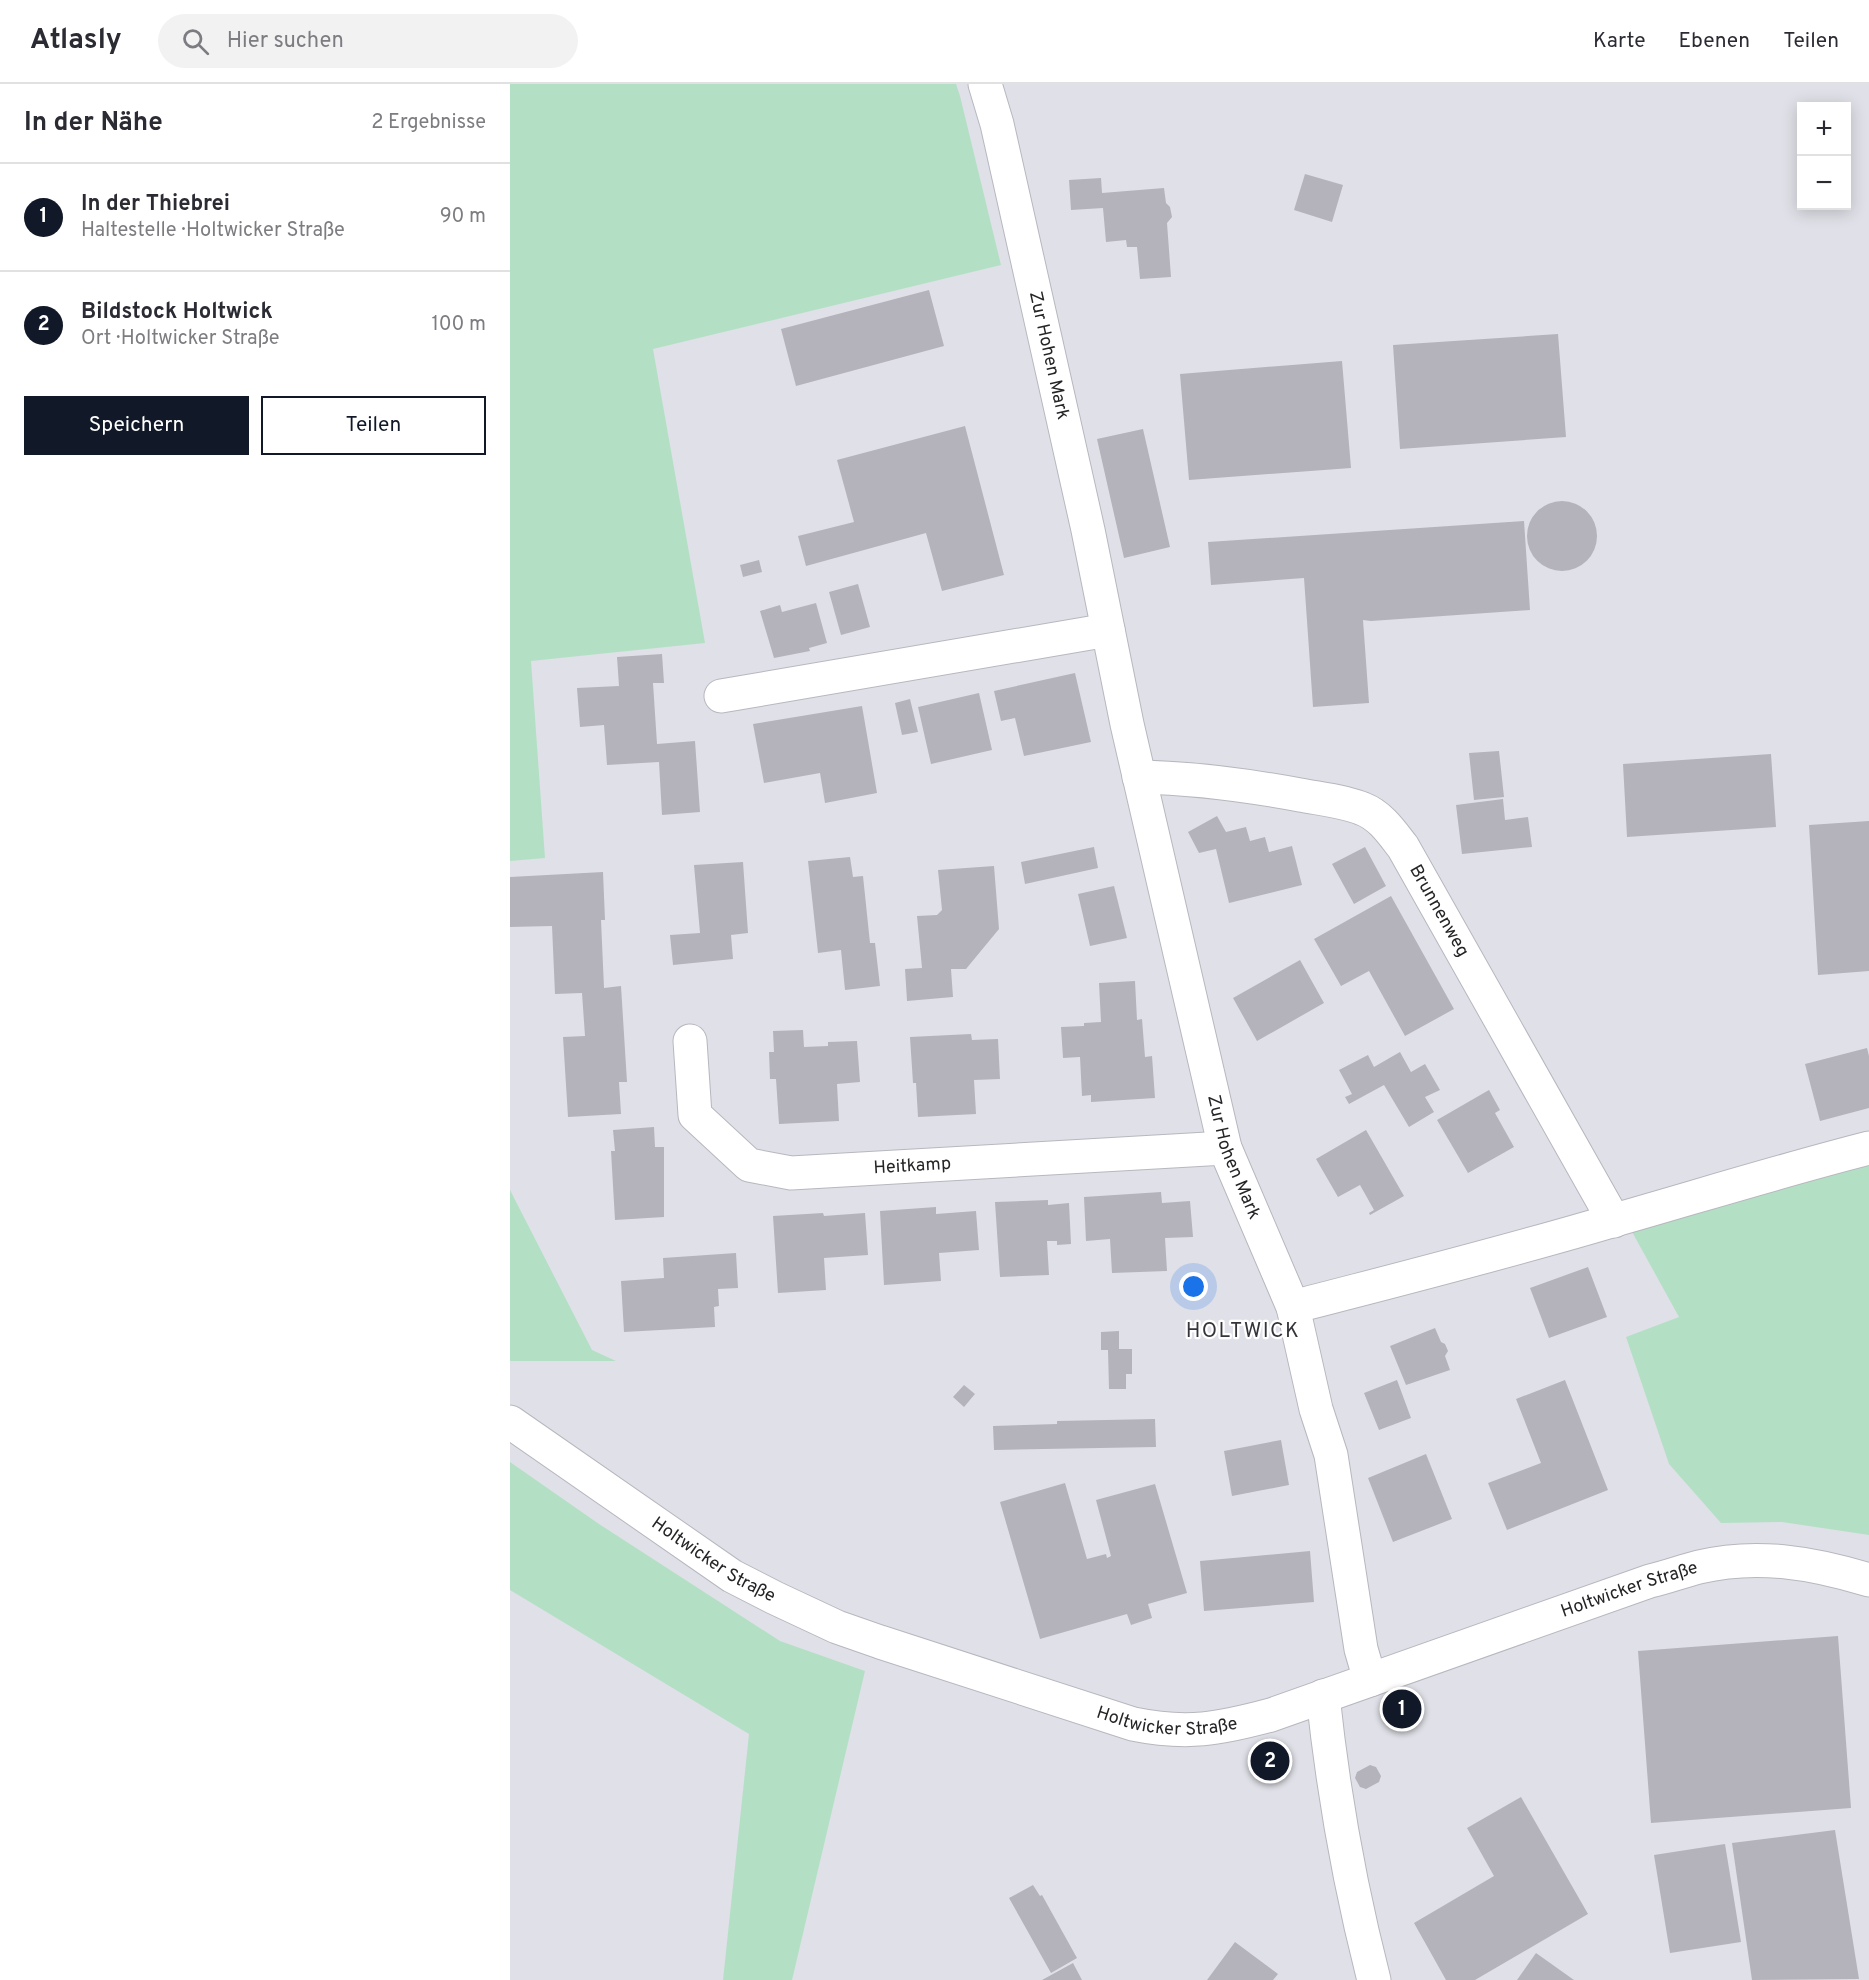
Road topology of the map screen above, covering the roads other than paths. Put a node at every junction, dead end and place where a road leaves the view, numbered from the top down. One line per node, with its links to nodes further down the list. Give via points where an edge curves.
1 (985, 84): 2 (street, Zur Hohen Mark)
2 (1108, 630): 3 (street); 4 (street, Zur Hohen Mark)
3 (721, 696)
4 (1139, 777): 6 (street, Zur Hohen Mark); 8 (street, Brunnenweg, via 1245,785 1343,803 1364,809 1381,820 1403,846)
5 (690, 1041): 6 (street, Heitkamp, via 695,1115 749,1165 791,1173)
6 (1225, 1148): 9 (street, Zur Hohen Mark)
7 (1869, 1148): 8 (street, via 1767,1174)
8 (1614, 1221): 9 (street)
9 (1293, 1307): 12 (street, Zur Hohen Mark, via 1316,1409 1331,1455 1361,1648)
10 (510, 1422): 13 (street, Holtwicker Straße, via 732,1576 837,1627 880,1642 1157,1729 1208,1730)
11 (1869, 1580): 12 (street, Holtwicker Straße, via 1832,1569 1768,1560 1700,1566)
12 (1370, 1680): 13 (street, Holtwicker Straße)
13 (1323, 1696): 14 (street, via 1329,1755)
14 (1374, 1980)

